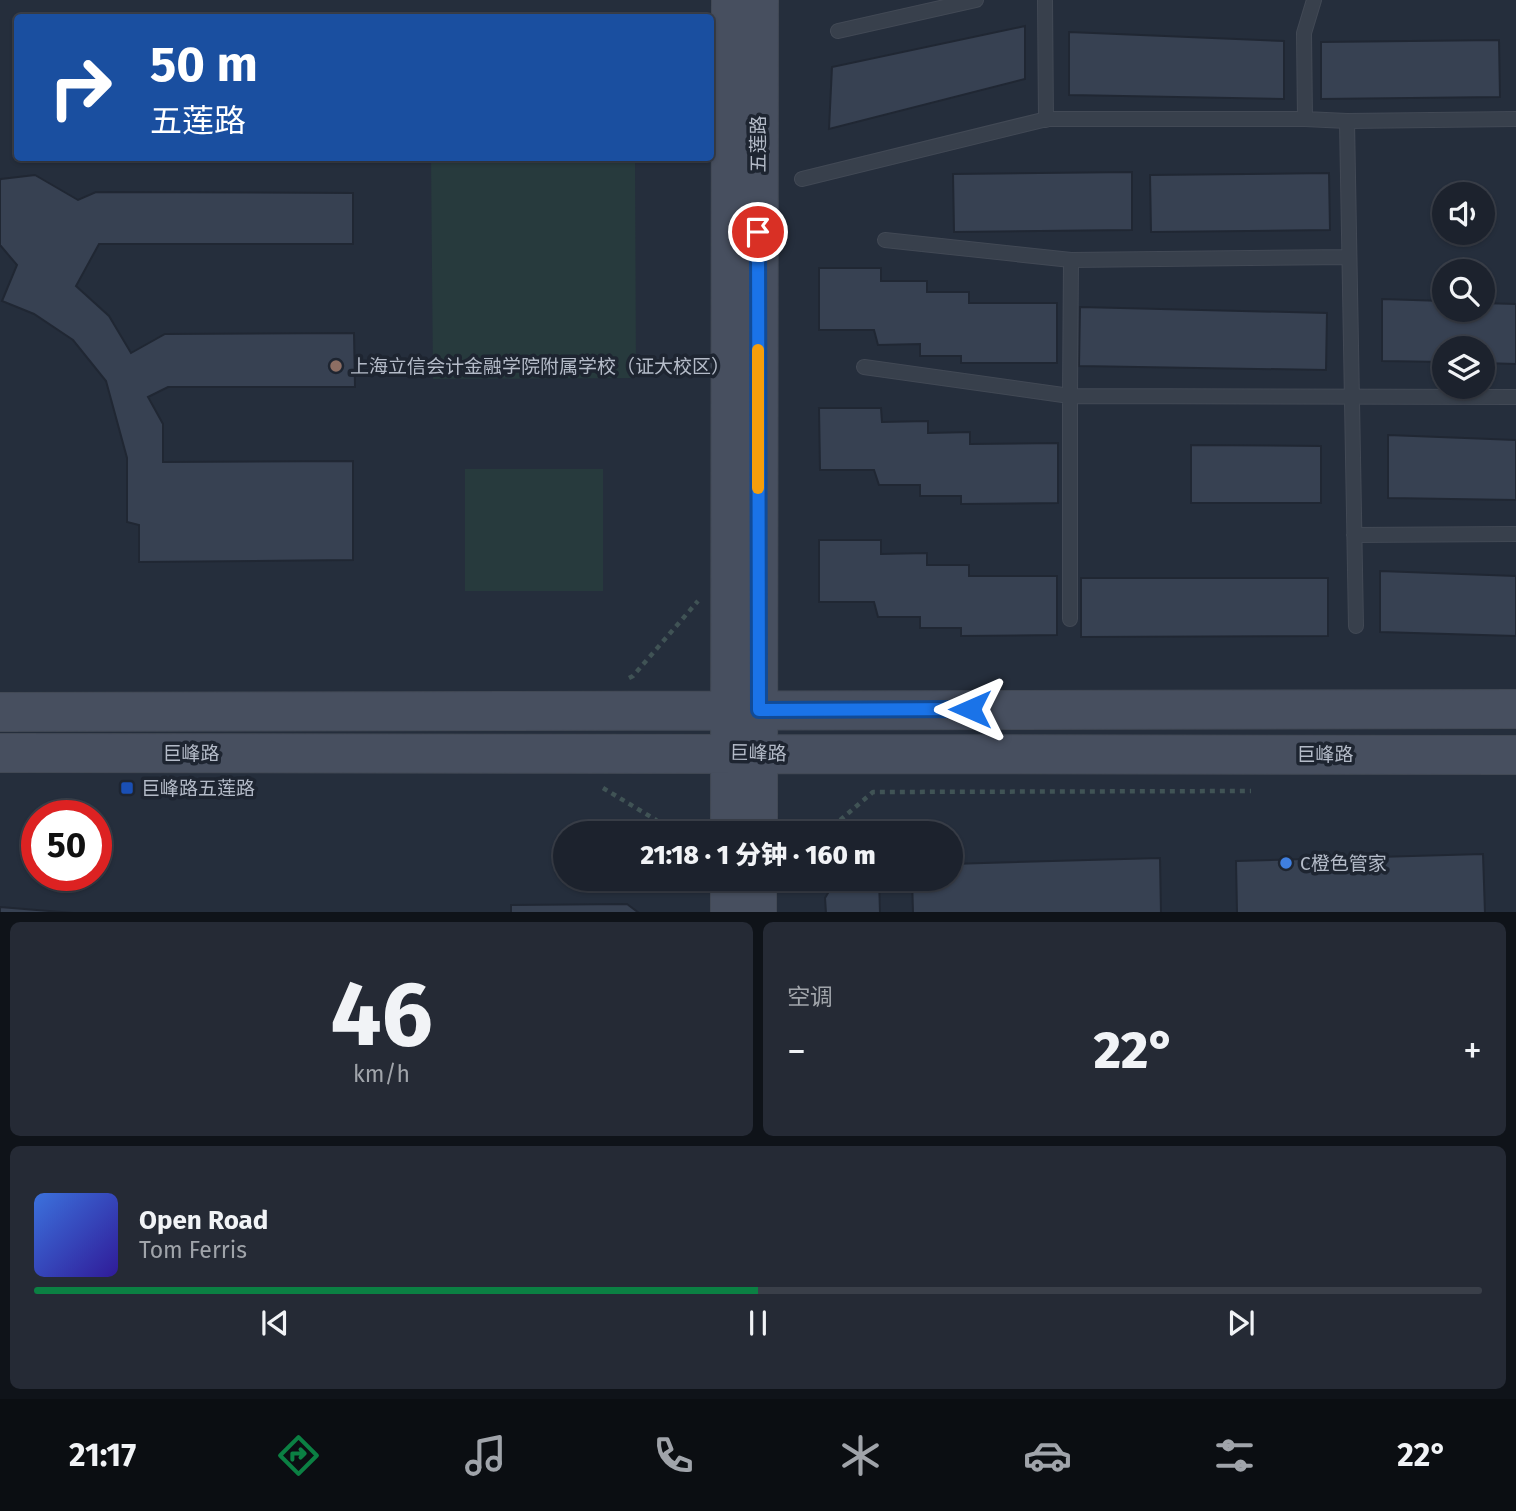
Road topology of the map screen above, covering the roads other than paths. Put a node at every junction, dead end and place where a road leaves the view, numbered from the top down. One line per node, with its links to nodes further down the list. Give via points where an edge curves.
1 (731, 0): 24 (main road, 五莲路)
2 (759, 0): 24 (main road, 五莲路)
3 (976, 0): 6 (lane)
4 (1045, 0): 9 (lane)
5 (1314, 0): 7 (lane, via 1304,33)
6 (838, 32)
7 (1305, 119): 9 (lane); 10 (lane)
8 (1516, 119): 10 (lane)
9 (1046, 120): 11 (lane)
10 (1347, 121): 13 (lane)
11 (802, 179)
12 (885, 240): 14 (lane)
13 (1349, 257): 14 (lane); 17 (lane)
14 (1071, 260): 16 (lane)
15 (864, 367): 16 (lane)
16 (1070, 396): 17 (lane); 21 (lane)
17 (1352, 397): 18 (lane); 20 (lane)
18 (1516, 397)
19 (1516, 534): 20 (lane)
20 (1354, 535): 22 (lane)
21 (1070, 619)
22 (1356, 626)
23 (1516, 709): 24 (main road)
24 (744, 710): 25 (main road); 27 (main road, 五莲路)
25 (0, 712)
26 (0, 753): 27 (main road, 巨峰路)
27 (744, 753): 28 (main road, 巨峰路); 29 (main road, 五莲路); 30 (main road, 五莲路)
28 (1516, 755)
29 (732, 821)
30 (756, 821)
31 (730, 891): 33 (main road)
32 (757, 891): 34 (main road)
33 (730, 912)
34 (757, 912)

